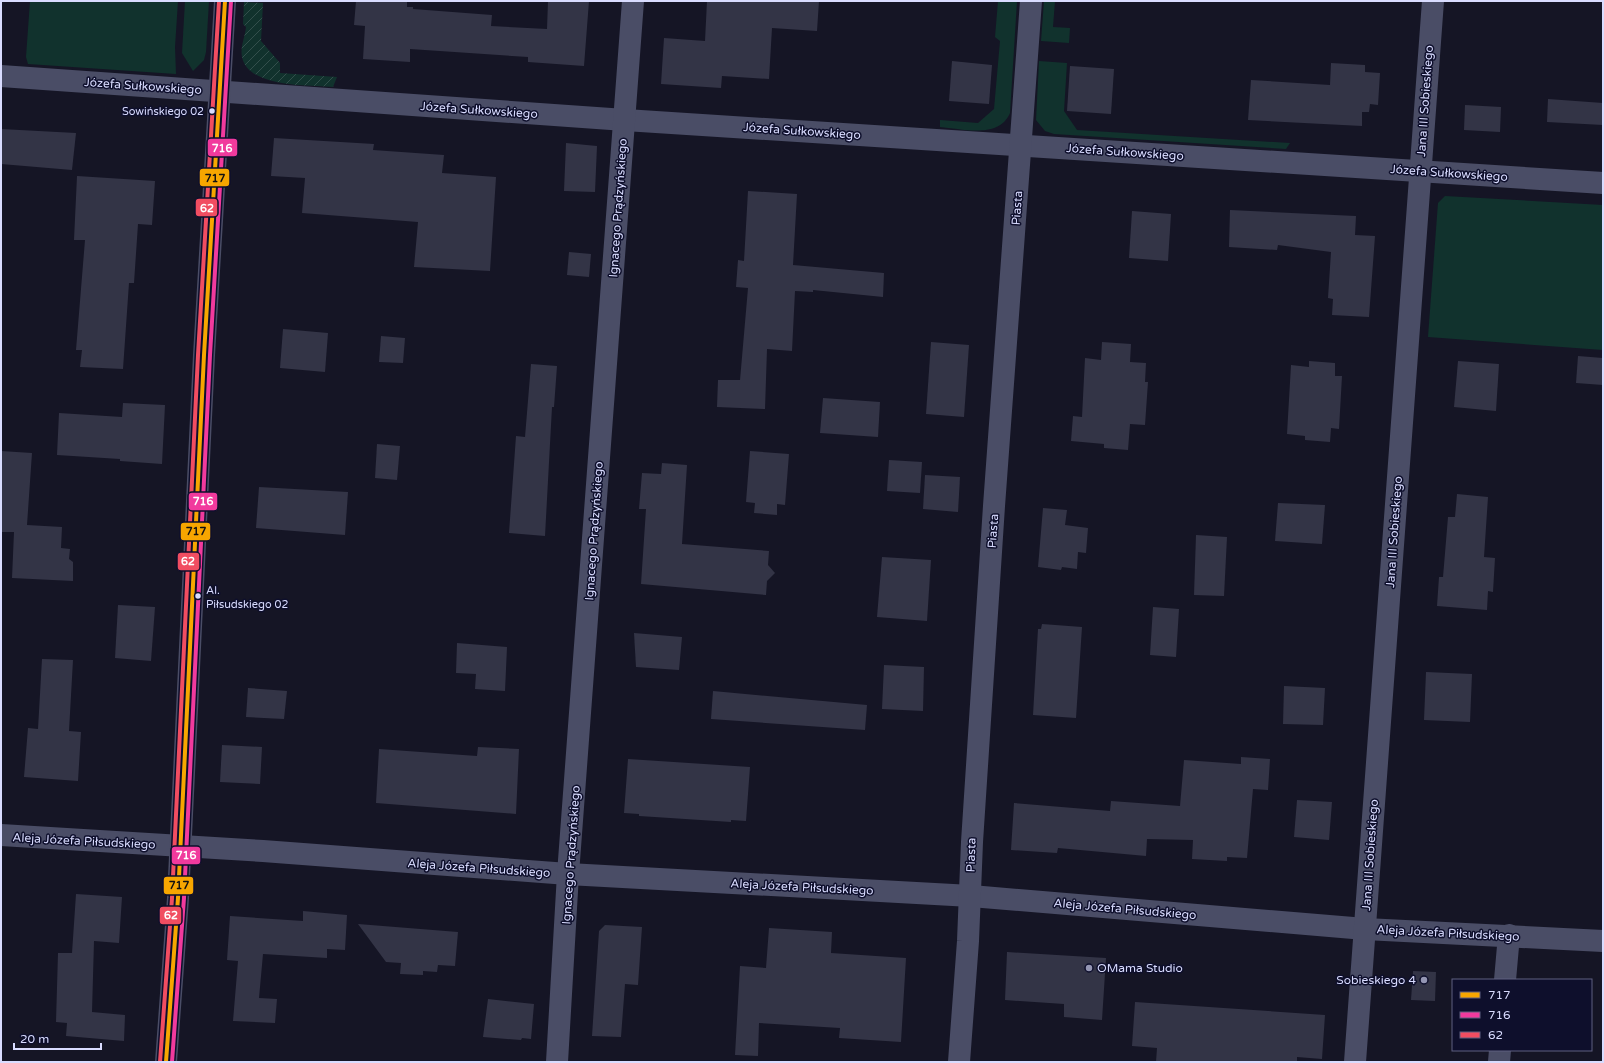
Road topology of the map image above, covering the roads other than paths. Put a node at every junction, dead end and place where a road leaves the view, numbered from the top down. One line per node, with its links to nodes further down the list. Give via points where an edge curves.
1 (225, 1): 6 (street)
2 (633, 1): 7 (street, Ignacego Prądzyńskiego)
3 (1031, 1): 8 (street, Piasta)
4 (1433, 1): 9 (street, Jana III Sobieskiego)
5 (1, 76): 6 (street, Józefa Sułkowskiego)
6 (219, 92): 7 (street, Józefa Sułkowskiego); 12 (street)
7 (625, 120): 8 (street, Józefa Sułkowskiego); 13 (street, Ignacego Prądzyńskiego)
8 (1021, 146): 9 (street, Józefa Sułkowskiego); 14 (street, Piasta)
9 (1420, 171): 10 (street, Józefa Sułkowskiego); 15 (street, Jana III Sobieskiego)
10 (1603, 183)
11 (1, 835): 12 (street, Aleja Józefa Piłsudskiego)
12 (180, 846): 13 (street, Aleja Józefa Piłsudskiego); 20 (street)
13 (568, 874): 14 (street, Aleja Józefa Piłsudskiego); 21 (street, Ignacego Prądzyńskiego)
14 (970, 896): 15 (street, Aleja Józefa Piłsudskiego); 22 (street, Piasta)
15 (1365, 929): 16 (street, Aleja Józefa Piłsudskiego); 23 (street, Jana III Sobieskiego)
16 (1509, 935): 17 (street, Aleja Józefa Piłsudskiego); 18 (street)
17 (1603, 941)
18 (1505, 979)
19 (1500, 1051): 24 (street)
20 (166, 1062)
21 (557, 1062)
22 (959, 1062)
23 (1355, 1062)
24 (1499, 1062)

